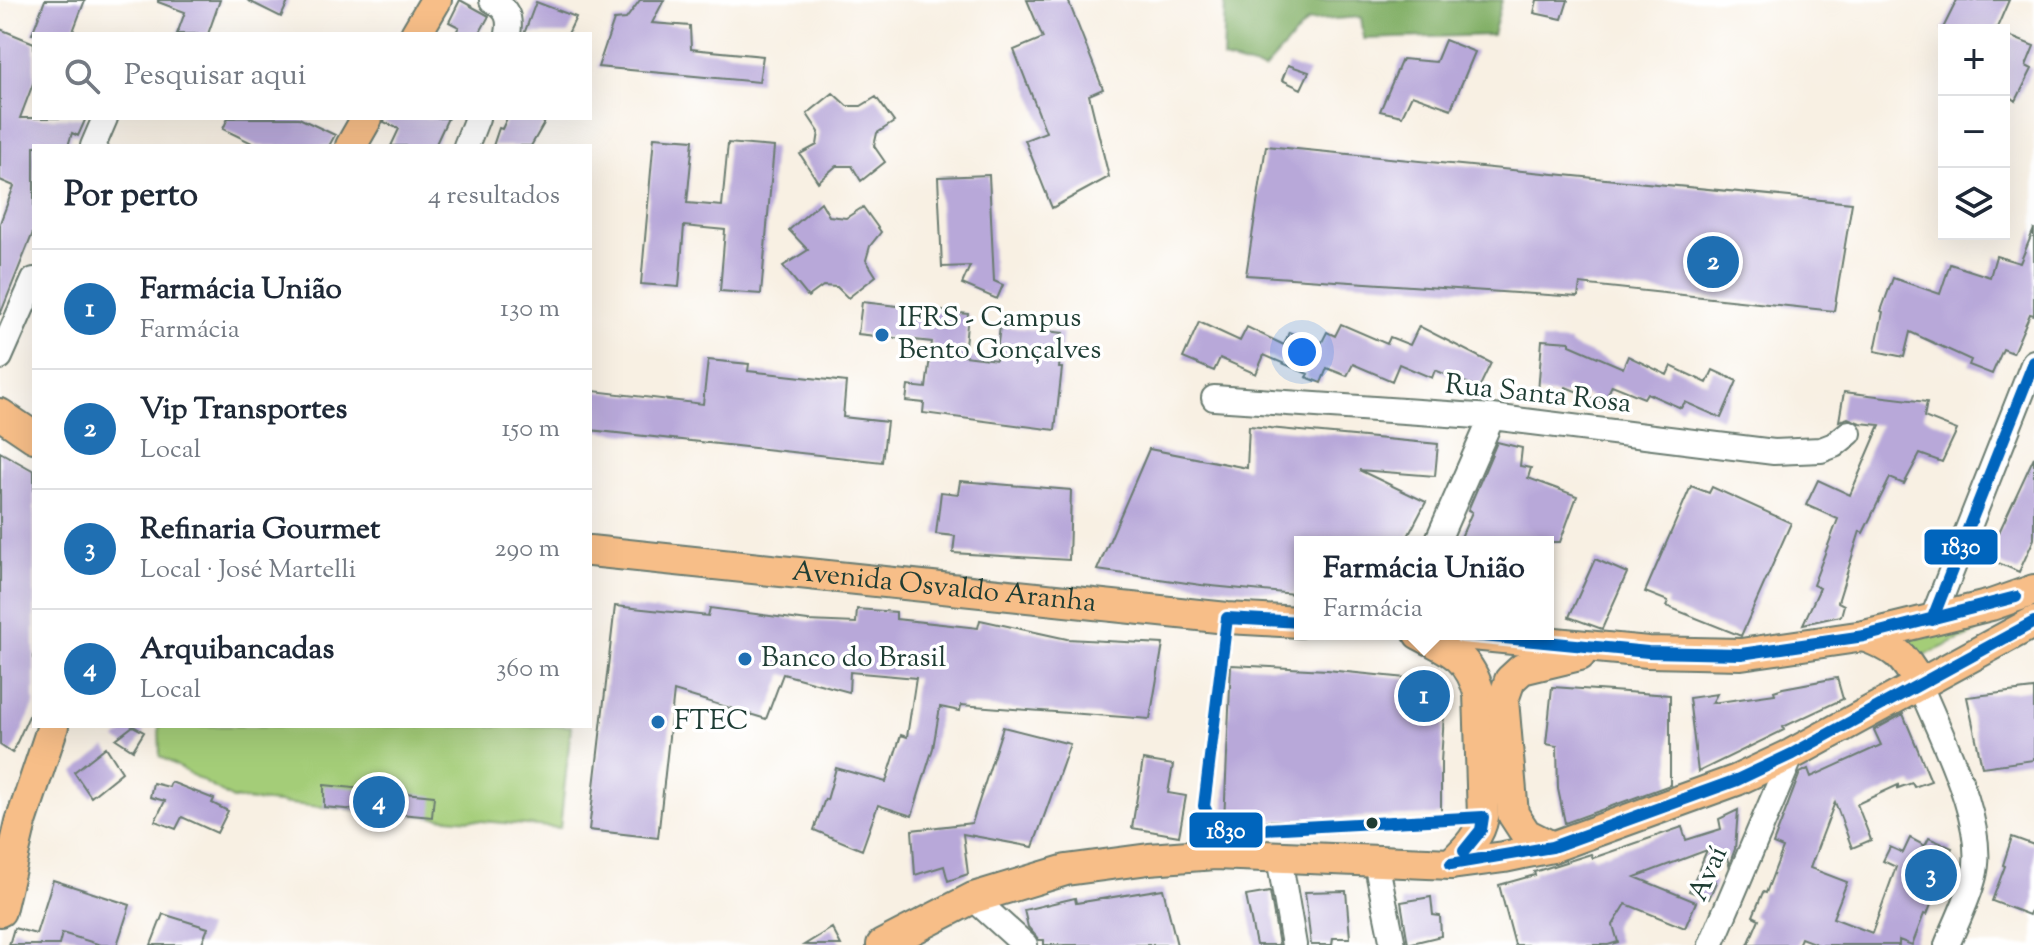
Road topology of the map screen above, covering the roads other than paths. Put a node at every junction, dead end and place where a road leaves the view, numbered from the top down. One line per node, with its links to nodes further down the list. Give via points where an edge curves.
1 (436, 0): 3 (main road)
2 (492, 0): 4 (street, via 509,17)
3 (417, 32)
4 (508, 32)
5 (104, 120): 8 (street)
6 (366, 120): 9 (main road)
7 (476, 120): 10 (street)
8 (94, 144)
9 (352, 144)
10 (467, 144)
11 (32, 285): 12 (street)
12 (0, 357)
13 (2033, 369): 22 (street)
14 (1214, 398): 16 (street, Rua Santa Rosa)
15 (0, 414): 18 (main road)
16 (1492, 417): 17 (street, Rua Santa Rosa, via 1774,452 1821,450); 19 (street)
17 (1849, 433)
18 (32, 436)
19 (1440, 536)
20 (592, 551): 23 (main road, Avenida Osvaldo Aranha)
21 (2034, 593): 22 (main road)
22 (1932, 620): 25 (main road)
23 (1294, 622)
24 (2034, 622): 29 (main road)
25 (1864, 636): 28 (main road, via 1741,654); 29 (main road, via 1897,651)
26 (1429, 640): 37 (main road, via 1464,660 1479,693 1481,830)
27 (1526, 640): 28 (main road)
28 (1611, 648): 34 (main road, via 1522,669 1505,690 1513,814 1526,834)
29 (1919, 683): 31 (main road); 45 (street, via 1977,842 1975,875)
30 (52, 728): 39 (main road, via 21,822)
31 (1792, 754): 32 (main road); 33 (street, Avaí)
32 (1737, 780): 33 (street, Avaí, via 1758,796); 34 (main road)
33 (1763, 827): 44 (street, Avaí)
34 (1552, 847): 37 (main road)
35 (1279, 857): 36 (main road); 38 (main road, via 1215,854 1121,862 1066,870); 42 (street)
36 (1376, 862): 37 (main road); 43 (street)
37 (1451, 864)
38 (973, 898): 40 (main road); 41 (street)
39 (0, 911)
40 (882, 945)
41 (1025, 945)
42 (1294, 945)
43 (1393, 945)
44 (1711, 945)
45 (1947, 945)

